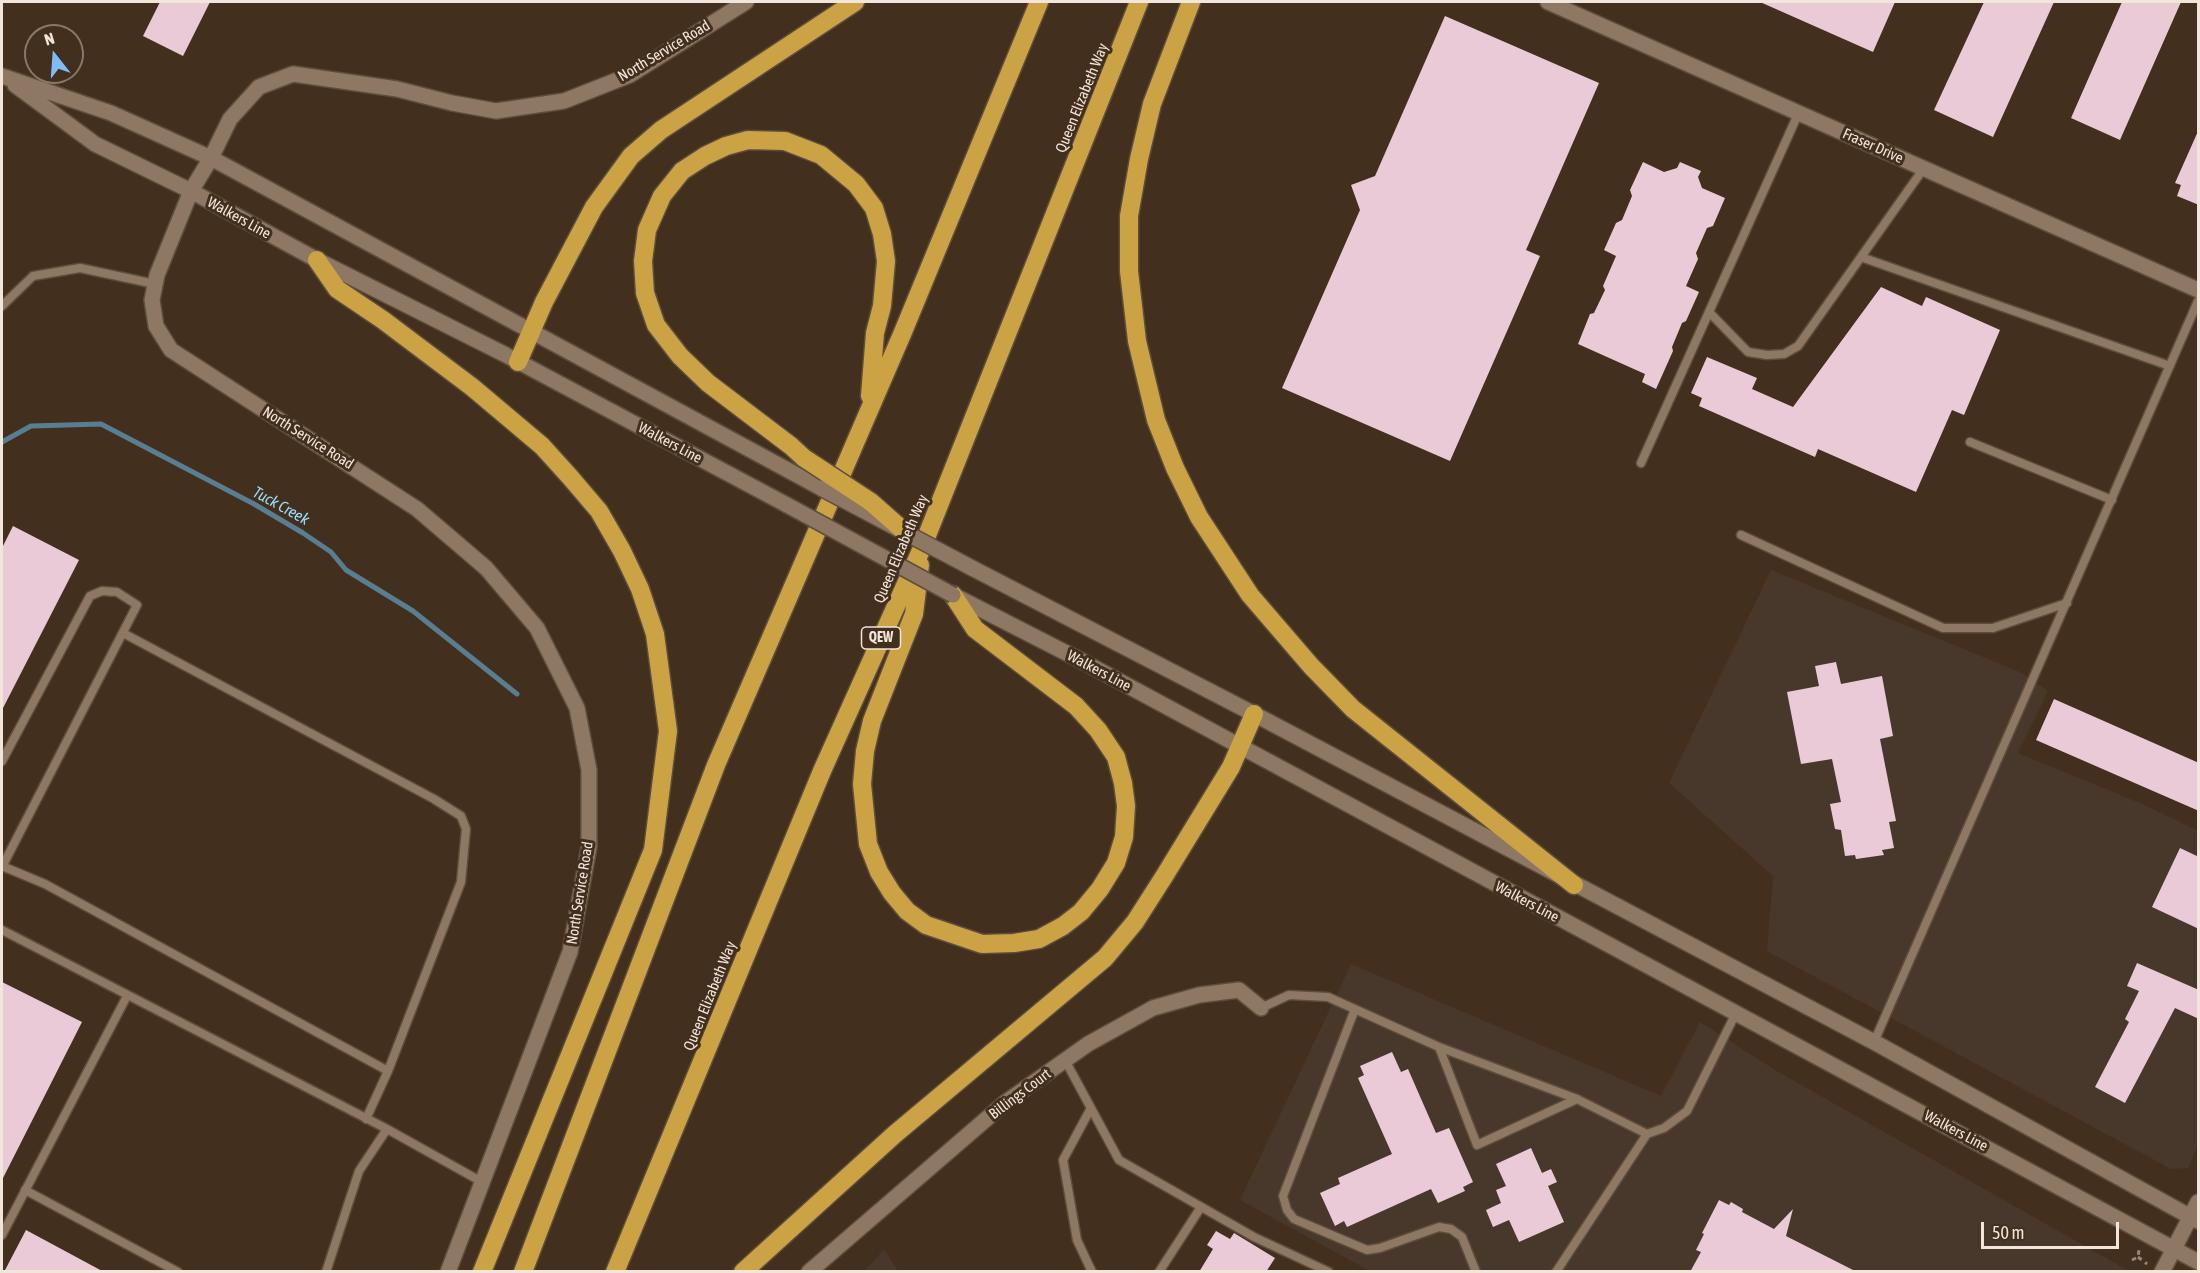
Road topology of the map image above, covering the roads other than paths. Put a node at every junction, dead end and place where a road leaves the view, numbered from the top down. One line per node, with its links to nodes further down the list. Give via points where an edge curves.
1 (746, 2): 9 (main road, North Service Road, via 630,75 564,101 496,111 338,80 293,74 278,78 259,87 230,119)
2 (855, 2): 19 (highway, via 661,130 631,156 594,207)
3 (1039, 2): 34 (highway, via 903,332)
4 (1139, 2): 27 (highway, Queen Elizabeth Way / QEW)
5 (1191, 2): 36 (highway, via 1152,104 1129,216 1129,271 1137,341 1156,420 1175,468 1199,517 1250,595 1311,666 1353,709)
6 (1548, 2): 8 (main road, Fraser Drive)
7 (2, 76): 9 (main road, Walkers Line, via 111,112); 11 (main road, Walkers Line, via 95,144)
8 (1798, 112): 10 (main road, Fraser Drive); 18 (lane)
9 (211, 158): 11 (main road, North Service Road); 19 (main road, Walkers Line)
10 (1924, 168): 12 (lane); 15 (main road, Fraser Drive)
11 (191, 191): 13 (main road, Walkers Line); 14 (main road, North Service Road)
12 (1861, 257): 18 (lane, via 1798,346 1784,354 1748,352); 21 (lane)
13 (317, 260): 20 (main road, Walkers Line); 62 (highway, via 337,289 472,387 542,446 599,511 640,588 655,634 668,731 653,850)
14 (155, 284): 17 (lane, via 80,268 33,276); 51 (main road, North Service Road, via 152,300 156,326 171,350 417,509 486,568 537,628 577,708 589,771 589,847 570,952)
15 (2199, 290)
16 (2199, 301): 21 (lane)
17 (2, 306)
18 (1709, 312): 23 (lane)
19 (531, 331): 20 (highway); 25 (main road, Walkers Line, bridge)
20 (518, 362): 28 (main road, Walkers Line, bridge)
21 (2170, 366): 24 (lane)
22 (1970, 442): 24 (lane)
23 (1641, 463)
24 (2112, 500): 29 (lane)
25 (905, 532): 31 (main road, Walkers Line, bridge); 34 (highway, bridge, via 871,502 804,458 708,383 656,325 645,293 643,261 647,230 662,196 682,171 705,156 748,140 785,141 821,155 856,184 874,208 886,261 870,397)
26 (1741, 535): 29 (lane, via 1943,628 1994,628)
27 (922, 548): 28 (highway, via 914,614 872,721 865,751 862,784 868,843 892,893 926,925 981,944 1038,939 1081,912 1116,863 1124,837 1123,783 1116,757 1098,730 1076,706 975,629); 64 (highway, Queen Elizabeth Way / QEW, via 822,771)
28 (953, 595): 32 (main road, Walkers Line)
29 (2067, 603): 42 (lane)
30 (123, 633): 33 (lane, via 137,605 117,592 102,591 90,596); 35 (lane); 45 (lane, via 461,816 466,829 461,882)
31 (1254, 714): 32 (highway); 36 (main road, Walkers Line)
32 (1239, 747): 41 (main road, Walkers Line); 65 (highway, via 1231,767 1159,885 1105,958 895,1134)
33 (2, 761)
34 (716, 765): 63 (highway)
35 (2, 866): 45 (lane, via 45,884)
36 (1574, 885): 42 (main road, Walkers Line)
37 (2, 930): 38 (lane)
38 (127, 996): 48 (lane); 52 (lane)
39 (1261, 1008): 40 (lane, via 1289,995 1307,995 1328,997); 44 (main road, Billings Court, via 1239,990 1198,994 1153,1008)
40 (1355, 1009): 43 (lane); 70 (lane, via 1283,1196 1287,1210 1294,1219 1367,1250 1439,1227 1451,1229 1462,1237)
41 (1735, 1015): 50 (lane, via 1687,1111 1664,1128); 57 (main road, Walkers Line)
42 (1874, 1042): 55 (main road, Walkers Line)
43 (1439, 1047): 46 (lane); 46 (lane, via 1477,1145)
44 (1065, 1060): 47 (lane); 66 (main road, Billings Court, via 1006,1102)
45 (387, 1071): 48 (lane)
46 (1577, 1099): 50 (lane)
47 (1091, 1108): 54 (lane, via 1119,1160); 67 (lane, via 1064,1160 1077,1240)
48 (366, 1119): 49 (lane)
49 (387, 1129): 51 (lane); 60 (lane, via 359,1171)
50 (1647, 1134): 71 (lane)
51 (482, 1182): 61 (main road, North Service Road)
52 (24, 1190): 56 (lane); 59 (lane)
53 (2199, 1202): 55 (main road)
54 (1201, 1207): 68 (lane); 69 (lane)
55 (2195, 1219): 57 (main road)
56 (2, 1235)
57 (2175, 1248): 58 (main road, Walkers Line); 72 (main road)
58 (2199, 1265): 73 (main road)
59 (178, 1272)
60 (326, 1272)
61 (448, 1272)
62 (482, 1272)
63 (523, 1272)
64 (615, 1272)
65 (743, 1272)
66 (809, 1272)
67 (1092, 1272)
68 (1159, 1272)
69 (1329, 1272)
70 (1476, 1272)
71 (1556, 1272)
72 (2162, 1272)
73 (2196, 1272)

